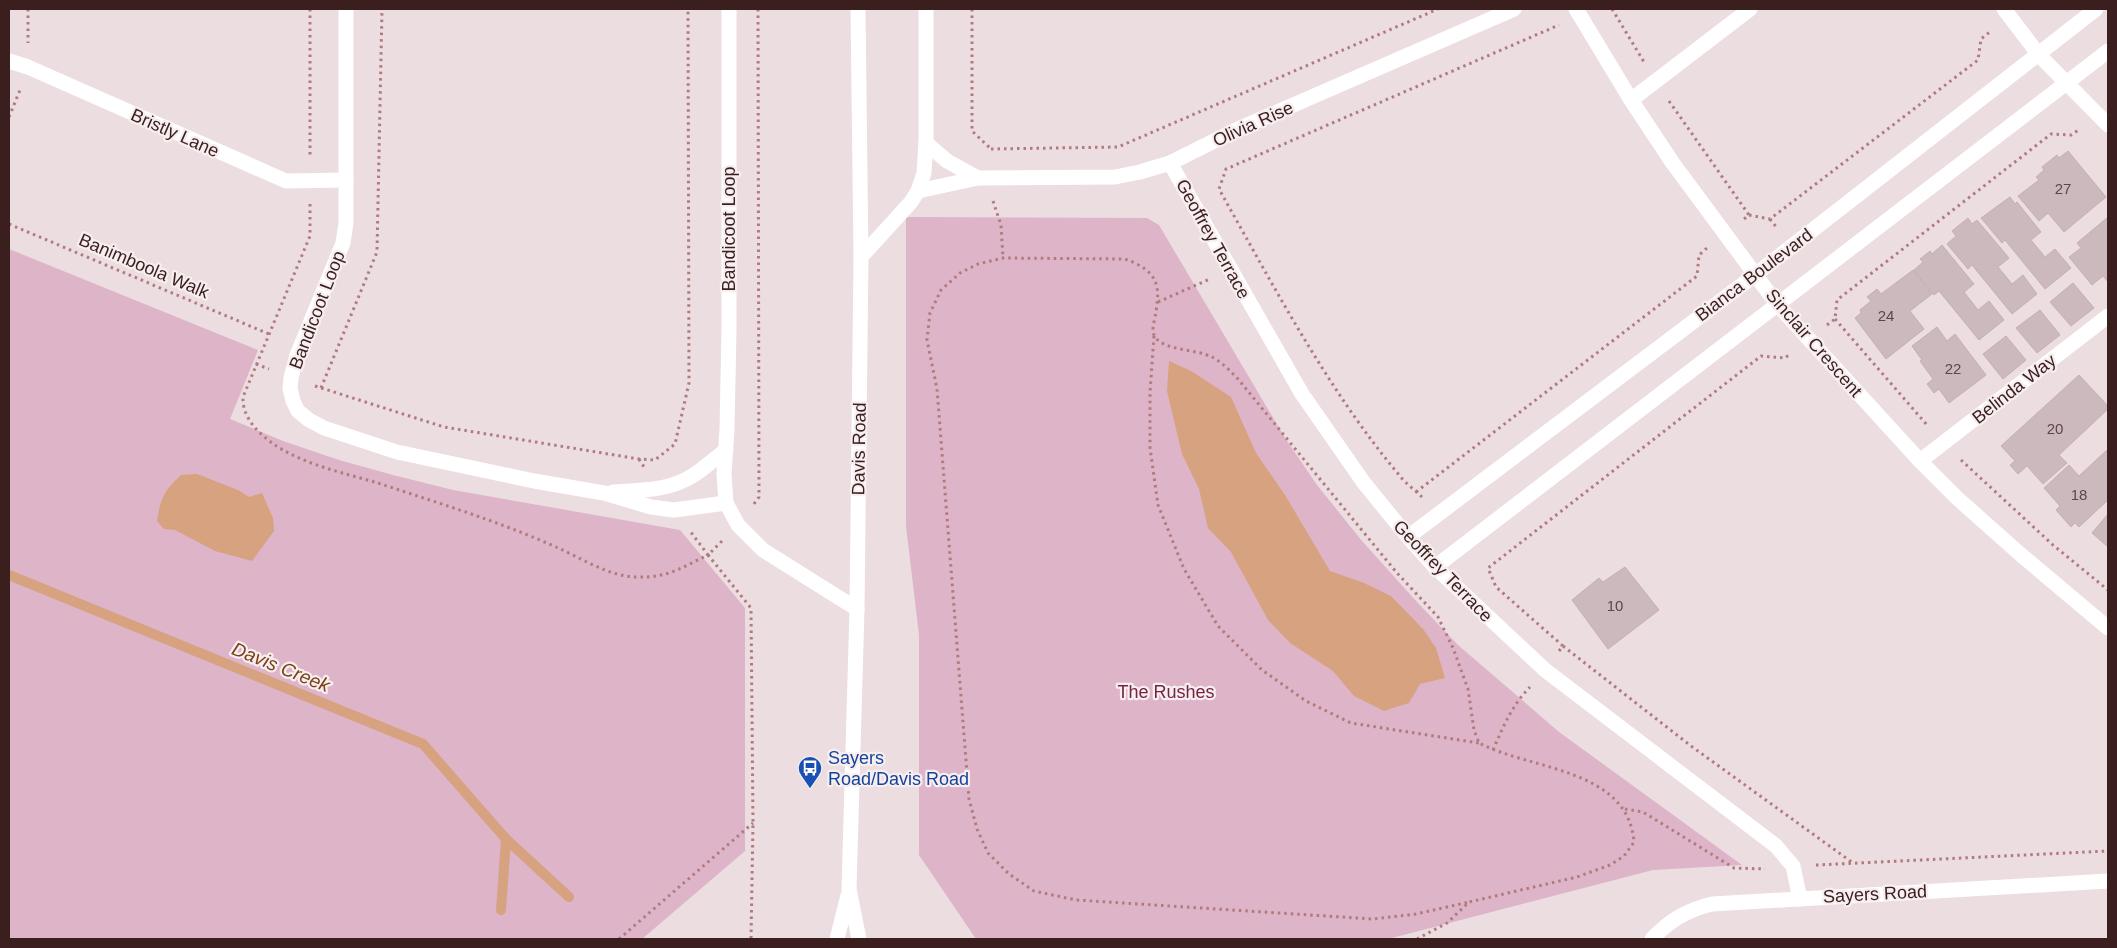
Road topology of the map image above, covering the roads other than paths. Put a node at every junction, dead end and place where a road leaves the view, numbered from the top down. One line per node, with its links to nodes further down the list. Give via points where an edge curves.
1 (346, 9): 19 (street, Bandicoot Loop)
2 (729, 9): 25 (street, Bandicoot Loop)
3 (858, 9): 21 (street, Davis Road)
4 (926, 9): 16 (street)
5 (1514, 9): 17 (street, Olivia Rise, via 1238,129)
6 (1750, 9): 14 (street)
7 (2004, 9): 11 (street)
8 (2096, 9): 11 (street, Bianca Boulevard)
9 (1578, 13): 14 (street, Sinclair Crescent)
10 (2108, 51): 13 (street, Bianca Boulevard)
11 (2039, 55): 13 (street); 22 (street, Bianca Boulevard)
12 (9, 61): 19 (street, Bristly Lane, via 286,181)
13 (2066, 82): 15 (street); 23 (street, Bianca Boulevard)
14 (1631, 100): 22 (street, Sinclair Crescent)
15 (2103, 120)
16 (926, 143): 18 (street, Olivia Rise, via 947,161); 20 (street, via 924,173)
17 (1170, 163): 18 (street, Olivia Rise, via 1115,178); 29 (street, Geoffrey Terrace, via 1308,402 1364,483)
18 (986, 178): 20 (street, Olivia Rise)
19 (346, 180): 27 (street, Bandicoot Loop, via 343,244 297,355 291,378 290,388 298,411 324,428 397,452)
20 (918, 191): 21 (street, via 912,202)
21 (861, 257): 31 (street, Davis Road)
22 (1755, 275): 23 (street, Sinclair Crescent); 29 (street, Bianca Boulevard)
23 (1777, 304): 26 (street, Sinclair Crescent); 30 (street, Bianca Boulevard)
24 (2108, 316): 26 (street, Belinda Way)
25 (726, 450): 27 (street, Bandicoot Loop, via 692,477 677,484 658,489); 28 (street, Bandicoot Loop)
26 (1920, 461): 32 (street, Sinclair Crescent, via 2020,554)
27 (604, 493): 28 (street, Bandicoot Loop, via 651,507 674,510)
28 (726, 503): 31 (street, Bandicoot Loop, via 738,525 763,550)
29 (1408, 537): 30 (street, Geoffrey Terrace)
30 (1435, 568): 35 (street, Geoffrey Terrace, via 1545,670 1763,834 1792,866)
31 (857, 609): 34 (street, Davis Road)
32 (2108, 628)
33 (2108, 881): 35 (street, Sayers Road)
34 (849, 889): 36 (street, Davis Road); 37 (street, Davis Road)
35 (1800, 899): 38 (street, Sayers Road, via 1694,908 1681,914)
36 (837, 939)
37 (859, 939)
38 (1652, 939)

